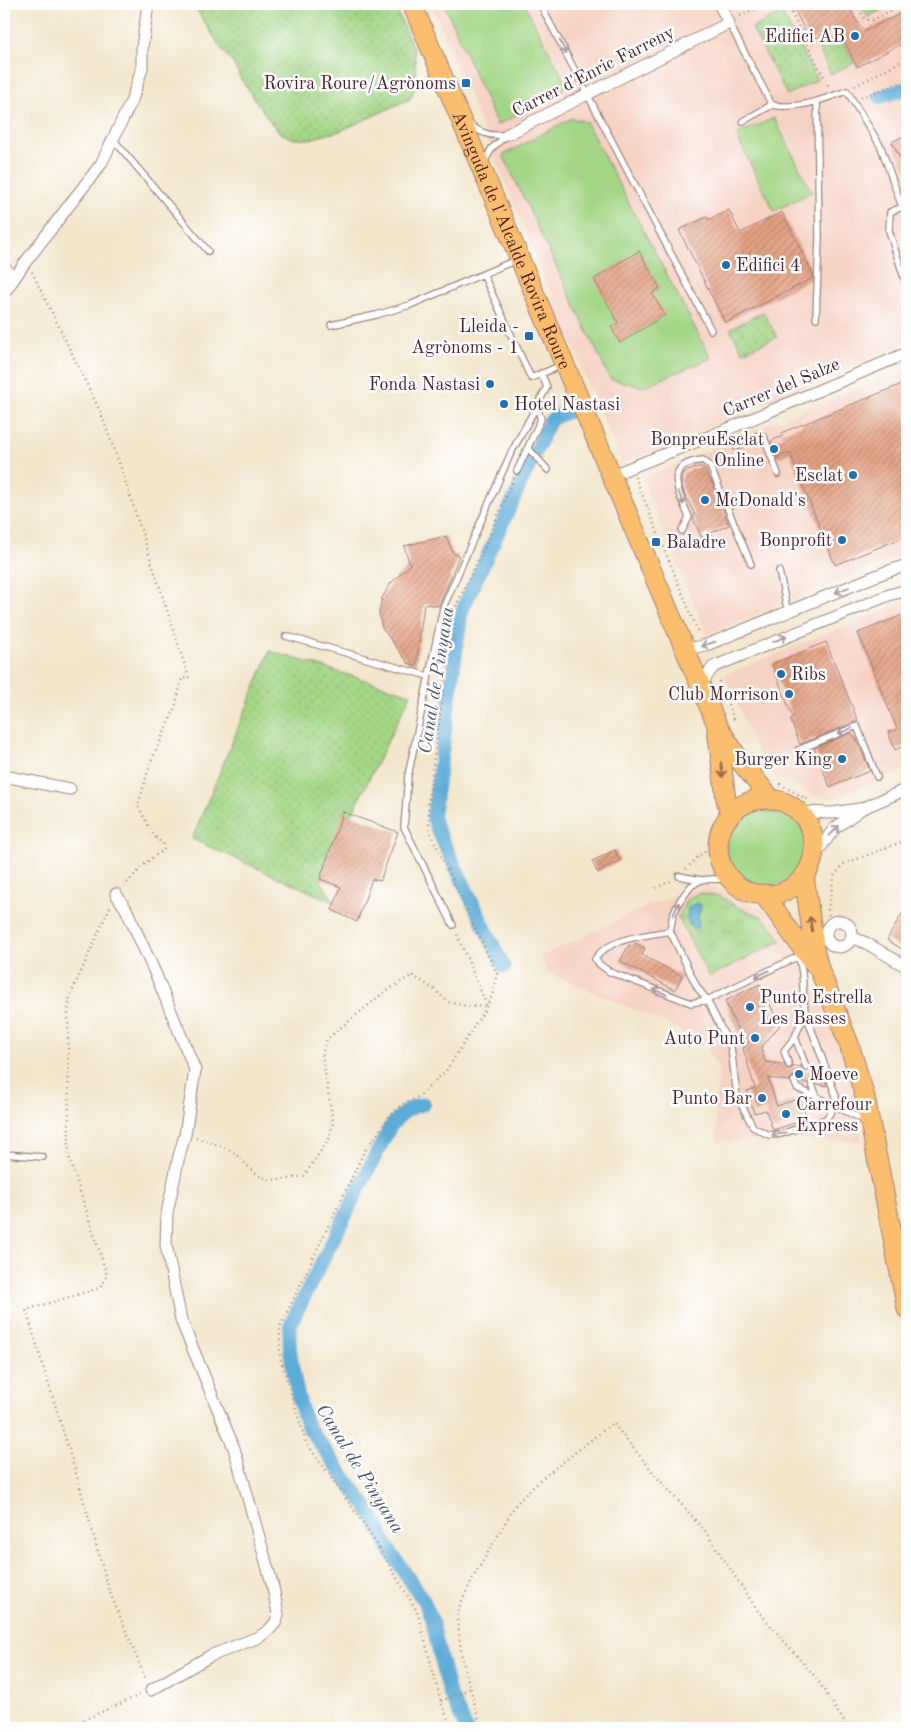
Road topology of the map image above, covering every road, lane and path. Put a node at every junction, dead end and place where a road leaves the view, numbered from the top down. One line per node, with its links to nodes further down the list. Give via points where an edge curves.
1 (148, 4): 22 (street, via 142,68 132,100)
2 (412, 4): 18 (main road, Avinguda de l'Alcalde Rovira Roure)
3 (540, 4): 14 (lane, one-way to 14)
4 (719, 4): 10 (street)
5 (765, 4): 9 (path, via 741,16)
6 (787, 4): 15 (path)
7 (856, 4): 8 (path, via 865,20 872,20)
8 (903, 4)
9 (737, 10)
10 (729, 23): 14 (street, Carrer d'Enric Farreny); 19 (lane)
11 (907, 58): 13 (path)
12 (907, 82): 16 (path)
13 (848, 90): 15 (lane); 16 (lane)
14 (587, 94): 21 (street, Carrer d'Enric Farreny); 35 (lane)
15 (834, 95): 17 (lane)
16 (853, 100): 24 (lane, via 880,147)
17 (817, 101): 19 (lane, via 803,106); 33 (lane, via 819,238)
18 (454, 102): 21 (lane, via 475,130 488,135); 23 (main road, Avinguda de l'Alcalde Rovira Roure)
19 (772, 105): 20 (lane)
20 (743, 121)
21 (508, 134): 23 (lane, via 487,154)
22 (113, 139): 25 (lane); 27 (street, via 101,164)
23 (483, 171): 26 (main road, Avinguda de l'Alcalde Rovira Roure)
24 (904, 206): 31 (lane, via 890,212 889,231)
25 (208, 251)
26 (520, 258): 29 (lane); 37 (main road, Avinguda de l'Alcalde Rovira Roure)
27 (24, 264): 30 (street); 77 (path, via 33,274 100,411 189,678 182,678 175,708 150,764 138,806 164,850 150,859)
28 (4, 267): 30 (street)
29 (483, 274): 34 (lane, via 410,305); 38 (lane, via 532,378)
30 (14, 278): 32 (street)
31 (907, 287)
32 (4, 293)
33 (816, 318)
34 (331, 325)
35 (711, 330)
36 (907, 353): 45 (street, Carrer del Salze)
37 (565, 364): 38 (lane); 45 (main road, Avinguda de l'Alcalde Rovira Roure)
38 (541, 373): 39 (lane, via 547,387)
39 (537, 408): 41 (lane, via 541,418); 57 (lane, via 510,455 443,608)
40 (736, 447): 44 (lane, via 759,435 764,437)
41 (529, 449): 42 (lane); 43 (lane)
42 (548, 470)
43 (517, 471): 87 (path, via 454,610 428,804 430,832 496,974)
44 (778, 474)
45 (612, 475): 56 (main road, Avinguda de l'Alcalde Rovira Roure)
46 (682, 531): 47 (lane, one-way to 46, via 710,466 702,460 690,463 677,474 675,482 689,518)
47 (751, 564)
48 (907, 566): 51 (street, one-way to 51)
49 (779, 570): 52 (lane)
50 (907, 590): 53 (street)
51 (807, 605): 52 (street); 53 (street, via 817,616); 54 (street)
52 (788, 613): 56 (street, one-way to 56, via 704,646 694,648)
53 (818, 624): 54 (street)
54 (803, 630): 58 (street, one-way to 54, via 713,667)
55 (286, 636): 57 (lane)
56 (683, 644): 58 (main road, Avinguda de l'Alcalde Rovira Roure)
57 (428, 676): 80 (lane, via 408,776 404,828)
58 (701, 687): 59 (main road, Avinguda de l'Alcalde Rovira Roure)
59 (717, 725): 65 (main road, via 740,761); 68 (main road, one-way to 68)
60 (798, 750): 62 (lane, one-way to 60, via 857,726)
61 (4, 776): 63 (street)
62 (876, 776)
63 (70, 789)
64 (907, 790): 66 (street)
65 (771, 799): 67 (main road, via 786,803); 68 (main road, via 748,802)
66 (861, 809): 67 (street, via 832,813); 71 (street, one-way to 66, via 834,829)
67 (798, 812): 71 (main road, via 808,823 813,837)
68 (730, 814): 70 (main road, via 721,828)
69 (907, 840): 79 (path, via 844,864 834,876 828,910)
70 (718, 843): 72 (path); 75 (main road, via 720,860)
71 (812, 859): 73 (main road)
72 (679, 876): 74 (lane); 76 (path)
73 (804, 876): 78 (main road, via 786,890); 85 (main road, one-way to 73)
74 (701, 880): 75 (lane); 81 (lane, one-way to 74, via 673,914 681,899 691,886)
75 (732, 880): 78 (main road, via 743,889)
76 (656, 888)
77 (116, 894): 97 (street, via 156,975 195,1070); 102 (path, via 70,996 68,1012 69,1157 107,1275 100,1288 26,1310 109,1590)
78 (763, 894): 83 (main road)
79 (830, 924): 82 (street, via 845,923 851,929); 82 (street, via 826,936 833,945 844,946)
80 (453, 925): 87 (path)
81 (670, 931): 86 (lane); 86 (lane, one-way to 81, via 691,1003 610,972 596,959 604,949 628,938)
82 (851, 937): 84 (street)
83 (800, 952): 85 (main road); 86 (lane, one-way to 86); 88 (lane)
84 (907, 967)
85 (820, 971): 96 (main road, via 857,1070)
86 (706, 1000): 95 (lane, one-way to 86, via 826,1119 781,1134 769,1135 752,1127 738,1096 731,1048)
87 (488, 1006): 97 (path, via 471,1007 448,1002 412,975 382,994 328,1039 322,1054 333,1122 329,1138 304,1176 266,1178 220,1145); 103 (path, via 446,1072 417,1098 391,1115 364,1152 280,1327 280,1357 306,1442 366,1527 417,1611)
88 (805, 1012): 89 (lane); 95 (lane, via 836,1096)
89 (795, 1037): 90 (lane, via 784,1051); 91 (lane)
90 (789, 1065)
91 (806, 1067)
92 (794, 1082): 94 (lane, via 797,1088)
93 (812, 1084): 94 (lane)
94 (817, 1097): 95 (lane)
95 (835, 1106): 96 (lane)
96 (871, 1123): 100 (main road)
97 (185, 1135): 102 (street, via 168,1213 167,1253 181,1320 234,1448 278,1614 276,1622 259,1637 210,1656)
98 (4, 1154): 99 (lane)
99 (43, 1157)
100 (907, 1309)
101 (469, 1689): 103 (path); 106 (path); 107 (path, via 457,1618 473,1578 516,1504 540,1480 613,1423 705,1530 758,1610 817,1679)
102 (150, 1690): 104 (path)
103 (441, 1701): 105 (path)
104 (79, 1722)
105 (452, 1728)
106 (481, 1728)
107 (848, 1728)

